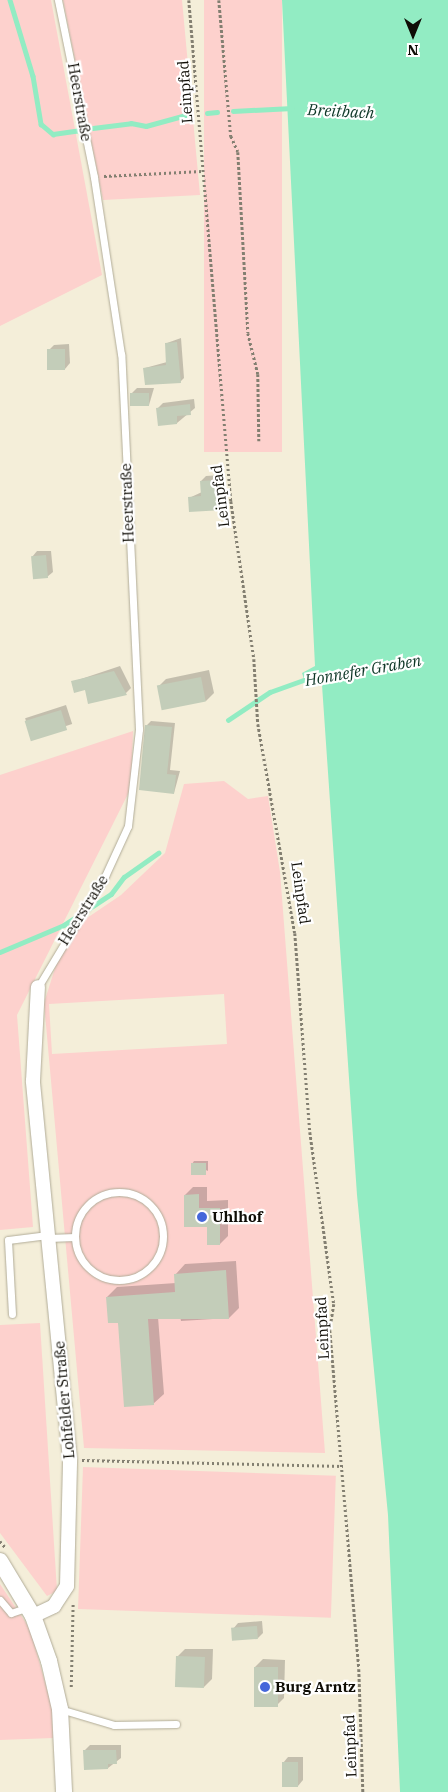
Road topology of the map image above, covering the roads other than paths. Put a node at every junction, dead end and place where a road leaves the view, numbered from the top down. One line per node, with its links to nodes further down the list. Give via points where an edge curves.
1 (58, 0): 2 (lane, Heerstraße, via 94,177 120,354 139,728 128,826)
2 (38, 987): 3 (street, Lohfelder Straße, via 33,1081)
3 (48, 1237): 4 (lane); 5 (lane, via 8,1240); 8 (street, Lohfelder Straße, via 70,1460 67,1586 54,1606)
4 (74, 1237): 4 (lane, via 85,1265 111,1279 140,1274 156,1259 163,1238 162,1223 151,1205 133,1194 119,1191 105,1194 87,1205 76,1223)
5 (12, 1314)
6 (0, 1562): 8 (street)
7 (0, 1600): 8 (lane, via 10,1613)
8 (30, 1612): 9 (street)
9 (65, 1704): 10 (lane, via 120,1726); 11 (street)
10 (176, 1724)
11 (64, 1792)

